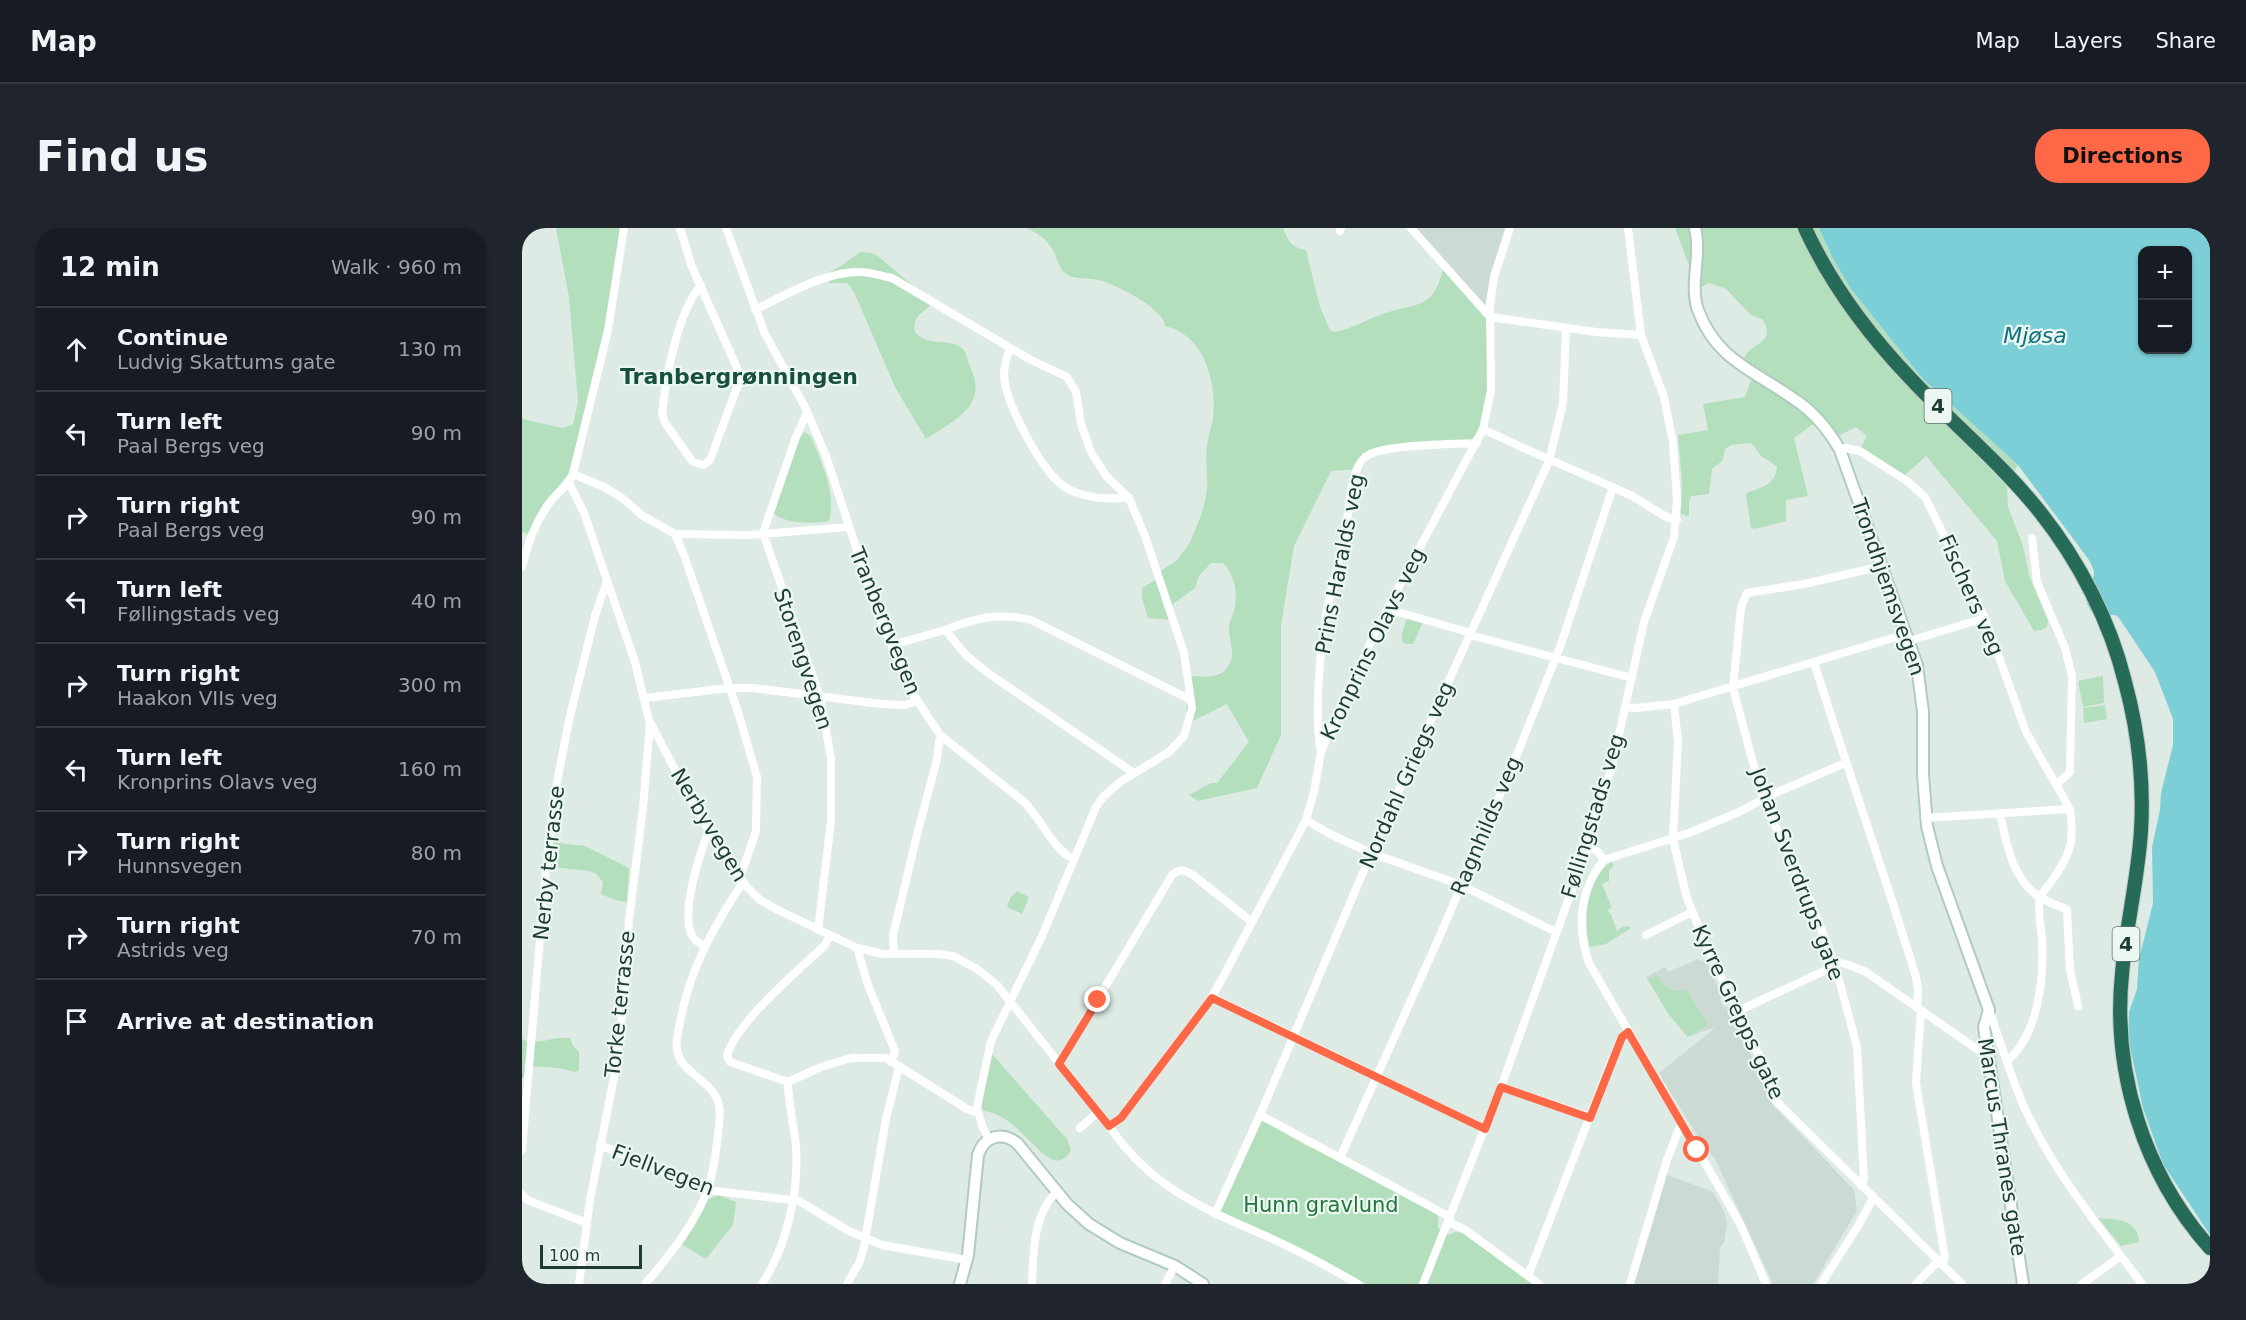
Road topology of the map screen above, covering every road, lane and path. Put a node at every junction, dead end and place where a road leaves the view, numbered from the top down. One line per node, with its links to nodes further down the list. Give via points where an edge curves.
1 (624, 228): 22 (street, via 610,323)
2 (680, 228): 9 (street)
3 (726, 228): 10 (street, Tranbergvegen)
4 (1411, 228): 11 (street)
5 (1510, 228): 11 (street, Kronprins Olavs veg, via 1494,277)
6 (1628, 228): 13 (street, Føllingstads veg)
7 (1695, 228): 20 (main road, Trondhjemsvegen, via 1697,308 1710,334 1730,358 1812,412 1828,428)
8 (1805, 228): 119 (highway, 4, via 1834,282 1867,329 1911,380 2028,498 2056,534 2106,624 2129,696 2141,775 2139,849 2121,990 2124,1064 2134,1109 2153,1161 2182,1212)
9 (700, 285): 16 (street); 16 (street, via 684,314 662,414 693,462 704,465 710,460)
10 (755, 310): 14 (street, via 828,277 872,273 892,278); 15 (street, Tranbergvegen)
11 (1490, 317): 12 (street); 18 (street, Kronprins Olavs veg, via 1491,390)
12 (1566, 328): 13 (street); 21 (street, Nordahl Griegs veg, via 1563,403)
13 (1641, 335): 26 (street, Føllingstads veg, via 1670,424)
14 (1010, 348): 25 (street, via 1072,383 1091,452 1106,476); 25 (street, via 1004,378 1026,436 1047,469 1063,486 1084,495)
15 (787, 374): 16 (street); 17 (street, Tranbergvegen)
16 (741, 377)
17 (807, 412): 27 (street, Tranbergvegen, via 826,456); 28 (street)
18 (1483, 429): 19 (street, Kronprins Olavs veg); 21 (street)
19 (1477, 443): 34 (street, Kronprins Olavs veg); 53 (street, Prins Haralds veg, via 1385,448 1366,455 1358,465 1326,616 1319,700)
20 (1840, 450): 31 (main road, Trondhjemsvegen); 35 (street, Fischers veg, via 1860,451 1925,497)
21 (1549, 461): 24 (street); 37 (street, Nordahl Griegs veg)
22 (573, 474): 23 (street); 29 (street, via 621,497 643,516)
23 (569, 483): 32 (street, via 540,516); 33 (street, Nerbyvegen, via 584,513)
24 (1612, 487): 26 (street); 40 (street, Ragnhilds veg)
25 (1129, 498): 47 (street, via 1184,653)
26 (1677, 520): 42 (street, Føllingstads veg, via 1644,622)
27 (848, 527): 28 (street); 39 (street, Tranbergvegen)
28 (763, 533): 29 (street); 45 (street, Storengvegen)
29 (675, 534): 43 (street)
30 (2032, 538): 56 (street, via 2037,582 2065,648 2072,676 2070,772)
31 (1883, 566): 38 (main road, Trondhjemsvegen); 44 (street, Johan Sverdrups gate, via 1747,593)
32 (522, 567)
33 (607, 581): 46 (street, Nerbyvegen); 107 (street, Nerby terrasse, via 570,716 555,792)
34 (1387, 609): 37 (street); 53 (street, Kronprins Olavs veg)
35 (1985, 618): 38 (street); 56 (street, Fischers veg, via 2026,732)
36 (945, 630): 39 (street); 47 (street, via 998,615 1030,620); 55 (street, via 988,673)
37 (1471, 634): 40 (street); 65 (street, Nordahl Griegs veg)
38 (1907, 637): 41 (street); 60 (main road, Trondhjemsvegen, via 1922,689)
39 (892, 645): 48 (street, Tranbergvegen)
40 (1556, 657): 42 (street); 69 (street, Ragnhilds veg)
41 (1815, 662): 44 (street); 54 (street)
42 (1632, 678): 50 (street, Føllingstads veg)
43 (729, 688): 45 (street); 46 (street); 68 (street, via 757,777 756,831)
44 (1733, 688): 49 (street); 57 (street, Johan Sverdrups gate)
45 (820, 697): 48 (street, via 905,705); 73 (street, Storengvegen, via 831,758 832,792)
46 (645, 698): 51 (street, Nerbyvegen)
47 (1191, 699): 55 (street, via 1184,736 1169,752)
48 (917, 701): 52 (street, Tranbergvegen)
49 (1674, 704): 50 (street); 63 (street, Kyrre Grepps gate, via 1678,742)
50 (1626, 706): 64 (street, Føllingstads veg)
51 (650, 722): 62 (street, Nerbyvegen); 106 (street, Torke terrasse, via 624,1000)
52 (940, 735): 66 (street, Tranbergvegen, via 1023,801 1064,854); 79 (street, via 938,759 893,934)
53 (1321, 752): 61 (street, Kronprins Olavs veg)
54 (1845, 763): 57 (street); 84 (street, via 1916,977)
55 (1134, 773): 66 (street, via 1103,797)
56 (2057, 784): 58 (street, Fischers veg)
57 (1763, 800): 63 (street); 80 (street, Johan Sverdrups gate)
58 (2070, 809): 59 (street); 70 (street, via 2070,852)
59 (2000, 813): 60 (street); 70 (street, via 2019,875)
60 (1925, 818): 85 (main road, Trondhjemsvegen, via 1937,866)
61 (1306, 820): 65 (street); 72 (street, Kronprins Olavs veg)
62 (709, 830): 68 (street, Nerbyvegen); 77 (street, via 691,891 689,912 689,927)
63 (1673, 839): 67 (street); 71 (street, Kyrre Grepps gate)
64 (1587, 848): 67 (street, via 1597,851); 74 (street, Føllingstads veg)
65 (1371, 853): 69 (street); 88 (street, Nordahl Griegs veg)
66 (1073, 859): 82 (street)
67 (1604, 860): 87 (street, via 1587,885 1582,933 1592,968)
68 (741, 880): 73 (street, Nerbyvegen, via 760,900); 77 (street)
69 (1461, 885): 74 (street); 94 (street, Ragnhilds veg)
70 (2039, 897): 83 (street, via 2067,910 2070,970); 90 (street, via 2042,964 2038,993 2025,1038)
71 (1692, 912): 76 (street); 86 (street, Kyrre Grepps gate)
72 (1252, 922): 81 (street, Kronprins Olavs veg); 92 (street, via 1193,875 1176,871)
73 (818, 930): 75 (street, Nerbyvegen)
74 (1556, 932): 96 (street, Føllingstads veg)
75 (830, 935): 78 (street, Nerbyvegen); 95 (street, via 826,949 767,1000 732,1043 727,1056 730,1062)
76 (1646, 935)
77 (704, 946): 110 (street, via 681,1013 677,1049 681,1061 712,1091 719,1107 716,1150)
78 (857, 948): 79 (street, Nerbyvegen); 91 (street, via 895,1051)
79 (894, 954): 82 (street, Nerbyvegen, via 938,954 963,960 997,985)
80 (1835, 963): 84 (street, via 1866,972); 86 (street); 109 (street, Johan Sverdrups gate, via 1857,1047 1864,1180)
81 (1212, 998): 88 (street); 101 (street, Kronprins Olavs veg, via 1121,1118)
82 (1011, 1002): 92 (street, Nerbyvegen); 98 (street, via 991,1041)
83 (2078, 1006)
84 (1919, 1009): 89 (street, via 1981,1052); 122 (street, via 1916,1083 1945,1258)
85 (1989, 1010): 89 (main road, Marcus Thranes gate, via 1984,1027); 90 (street, Trondhjemsvegen)
86 (1738, 1011): 109 (street, Kyrre Grepps gate, via 1776,1101)
87 (1628, 1032): 100 (street, via 1618,1046); 102 (street)
88 (1293, 1036): 94 (street); 99 (street, Nordahl Griegs veg)
89 (1988, 1052): 141 (main road, Marcus Thranes gate)
90 (2007, 1060): 120 (street, Trondhjemsvegen, via 2042,1143 2085,1210)
91 (891, 1062): 93 (street); 95 (street, via 886,1058 852,1058)
92 (1059, 1064): 97 (street, Nerbyvegen)
93 (899, 1067): 98 (street); 118 (street)
94 (1376, 1075): 104 (street); 108 (street, Ragnhilds veg)
95 (788, 1082): 114 (street, via 796,1147)
96 (1501, 1087): 100 (street); 104 (street, Føllingstads veg)
97 (1098, 1112): 101 (street, Nerbyvegen); 103 (street)
98 (978, 1113): 105 (street)
99 (1260, 1115): 108 (street); 115 (street, Nordahl Griegs veg)
100 (1590, 1118): 124 (street)
101 (1109, 1126): 115 (street, Nerbyvegen, via 1156,1177)
102 (1683, 1126): 136 (street, via 1667,1160); 137 (street, via 1741,1226)
103 (1080, 1128)
104 (1485, 1129): 116 (street, Føllingstads veg)
105 (989, 1139): 111 (main road, via 1000,1136 1014,1140); 121 (main road, via 978,1155)
106 (600, 1145): 110 (street, Fjellvegen); 117 (street, Torke terrasse)
107 (522, 1150)
108 (1340, 1158): 116 (street)
109 (1861, 1186): 113 (street, Kyrre Grepps gate)
110 (707, 1190): 114 (street, Fjellvegen); 126 (street, via 670,1255)
111 (1057, 1192): 123 (main road, via 1101,1232); 130 (street, via 1048,1201 1038,1227)
112 (522, 1194): 117 (street, via 527,1200)
113 (1873, 1198): 122 (street, Kyrre Grepps gate); 138 (street)
114 (792, 1200): 118 (street, Fjellvegen); 127 (street, via 778,1254)
115 (1215, 1214): 133 (street, Nerbyvegen)
116 (1449, 1219): 124 (street); 134 (street, Føllingstads veg)
117 (586, 1223): 125 (street, Torke terrasse)
118 (865, 1239): 121 (street, Fjellvegen); 128 (street, via 860,1261)
119 (2210, 1248)
120 (2121, 1256): 142 (street); 143 (street, Trondhjemsvegen)
121 (967, 1260): 129 (main road)
122 (1940, 1262): 139 (street); 140 (street, Kyrre Grepps gate)
123 (1175, 1266): 131 (street); 132 (main road)
124 (1528, 1276): 135 (street)
125 (579, 1284)
126 (645, 1284)
127 (762, 1284)
128 (847, 1284)
129 (960, 1284)
130 (1032, 1284)
131 (1165, 1284)
132 (1203, 1284)
133 (1358, 1284)
134 (1423, 1284)
135 (1539, 1284)
136 (1630, 1284)
137 (1766, 1284)
138 (1821, 1284)
139 (1916, 1284)
140 (1962, 1284)
141 (2023, 1284)
142 (2082, 1284)
143 (2142, 1284)

